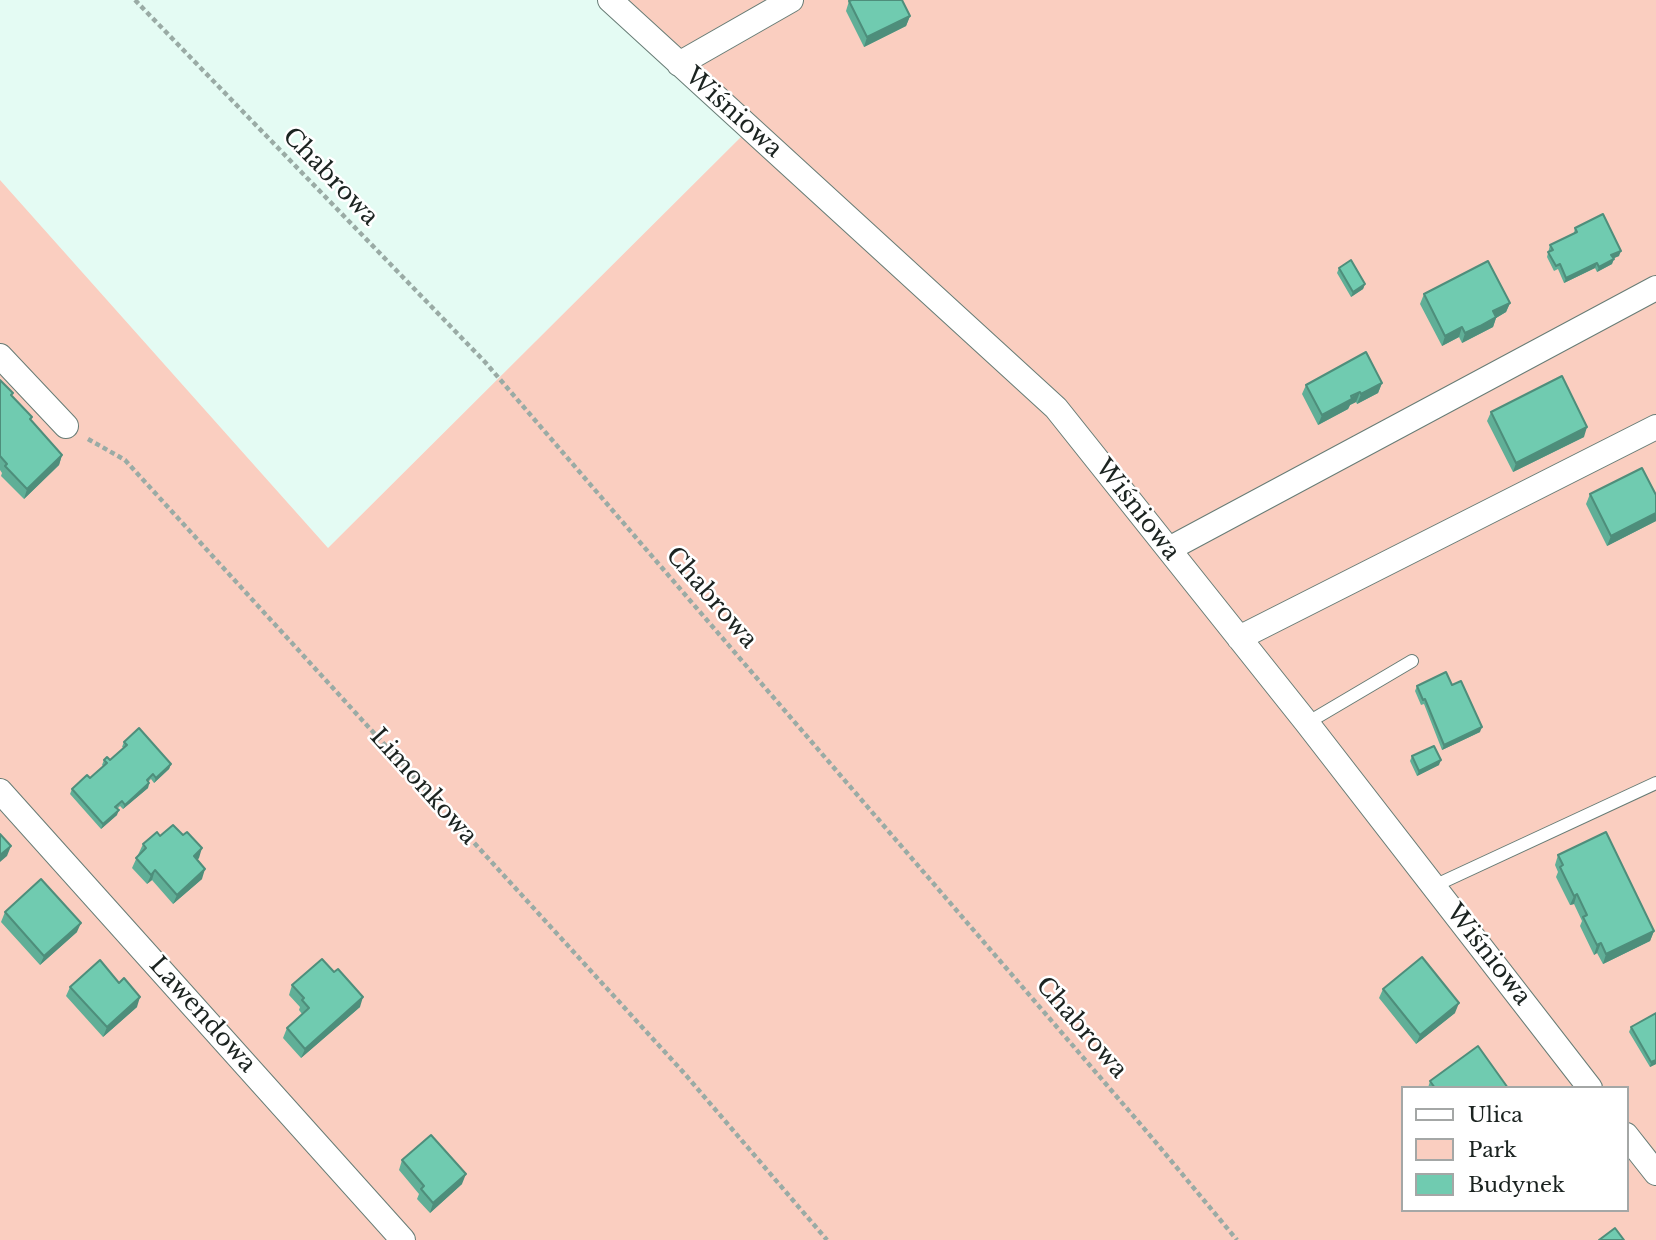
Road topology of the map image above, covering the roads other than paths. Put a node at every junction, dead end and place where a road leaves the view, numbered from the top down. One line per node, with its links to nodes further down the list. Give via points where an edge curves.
1 (610, 0): 3 (street, Wiśniowa)
2 (791, 0): 3 (street)
3 (679, 64): 8 (street, Wiśniowa, via 1056,408)
4 (1656, 288): 8 (street)
5 (0, 356): 6 (street)
6 (66, 426)
7 (1656, 427): 9 (street)
8 (1168, 549): 9 (street, Wiśniowa)
9 (1239, 638): 11 (street, Wiśniowa)
10 (1412, 661): 11 (lane)
11 (1307, 723): 14 (street, Wiśniowa)
12 (1656, 783): 14 (lane)
13 (0, 791): 18 (street, Lawendowa)
14 (1434, 886): 15 (street, Wiśniowa)
15 (1588, 1086)
16 (1628, 1138): 17 (street)
17 (1656, 1173)
18 (403, 1240)

